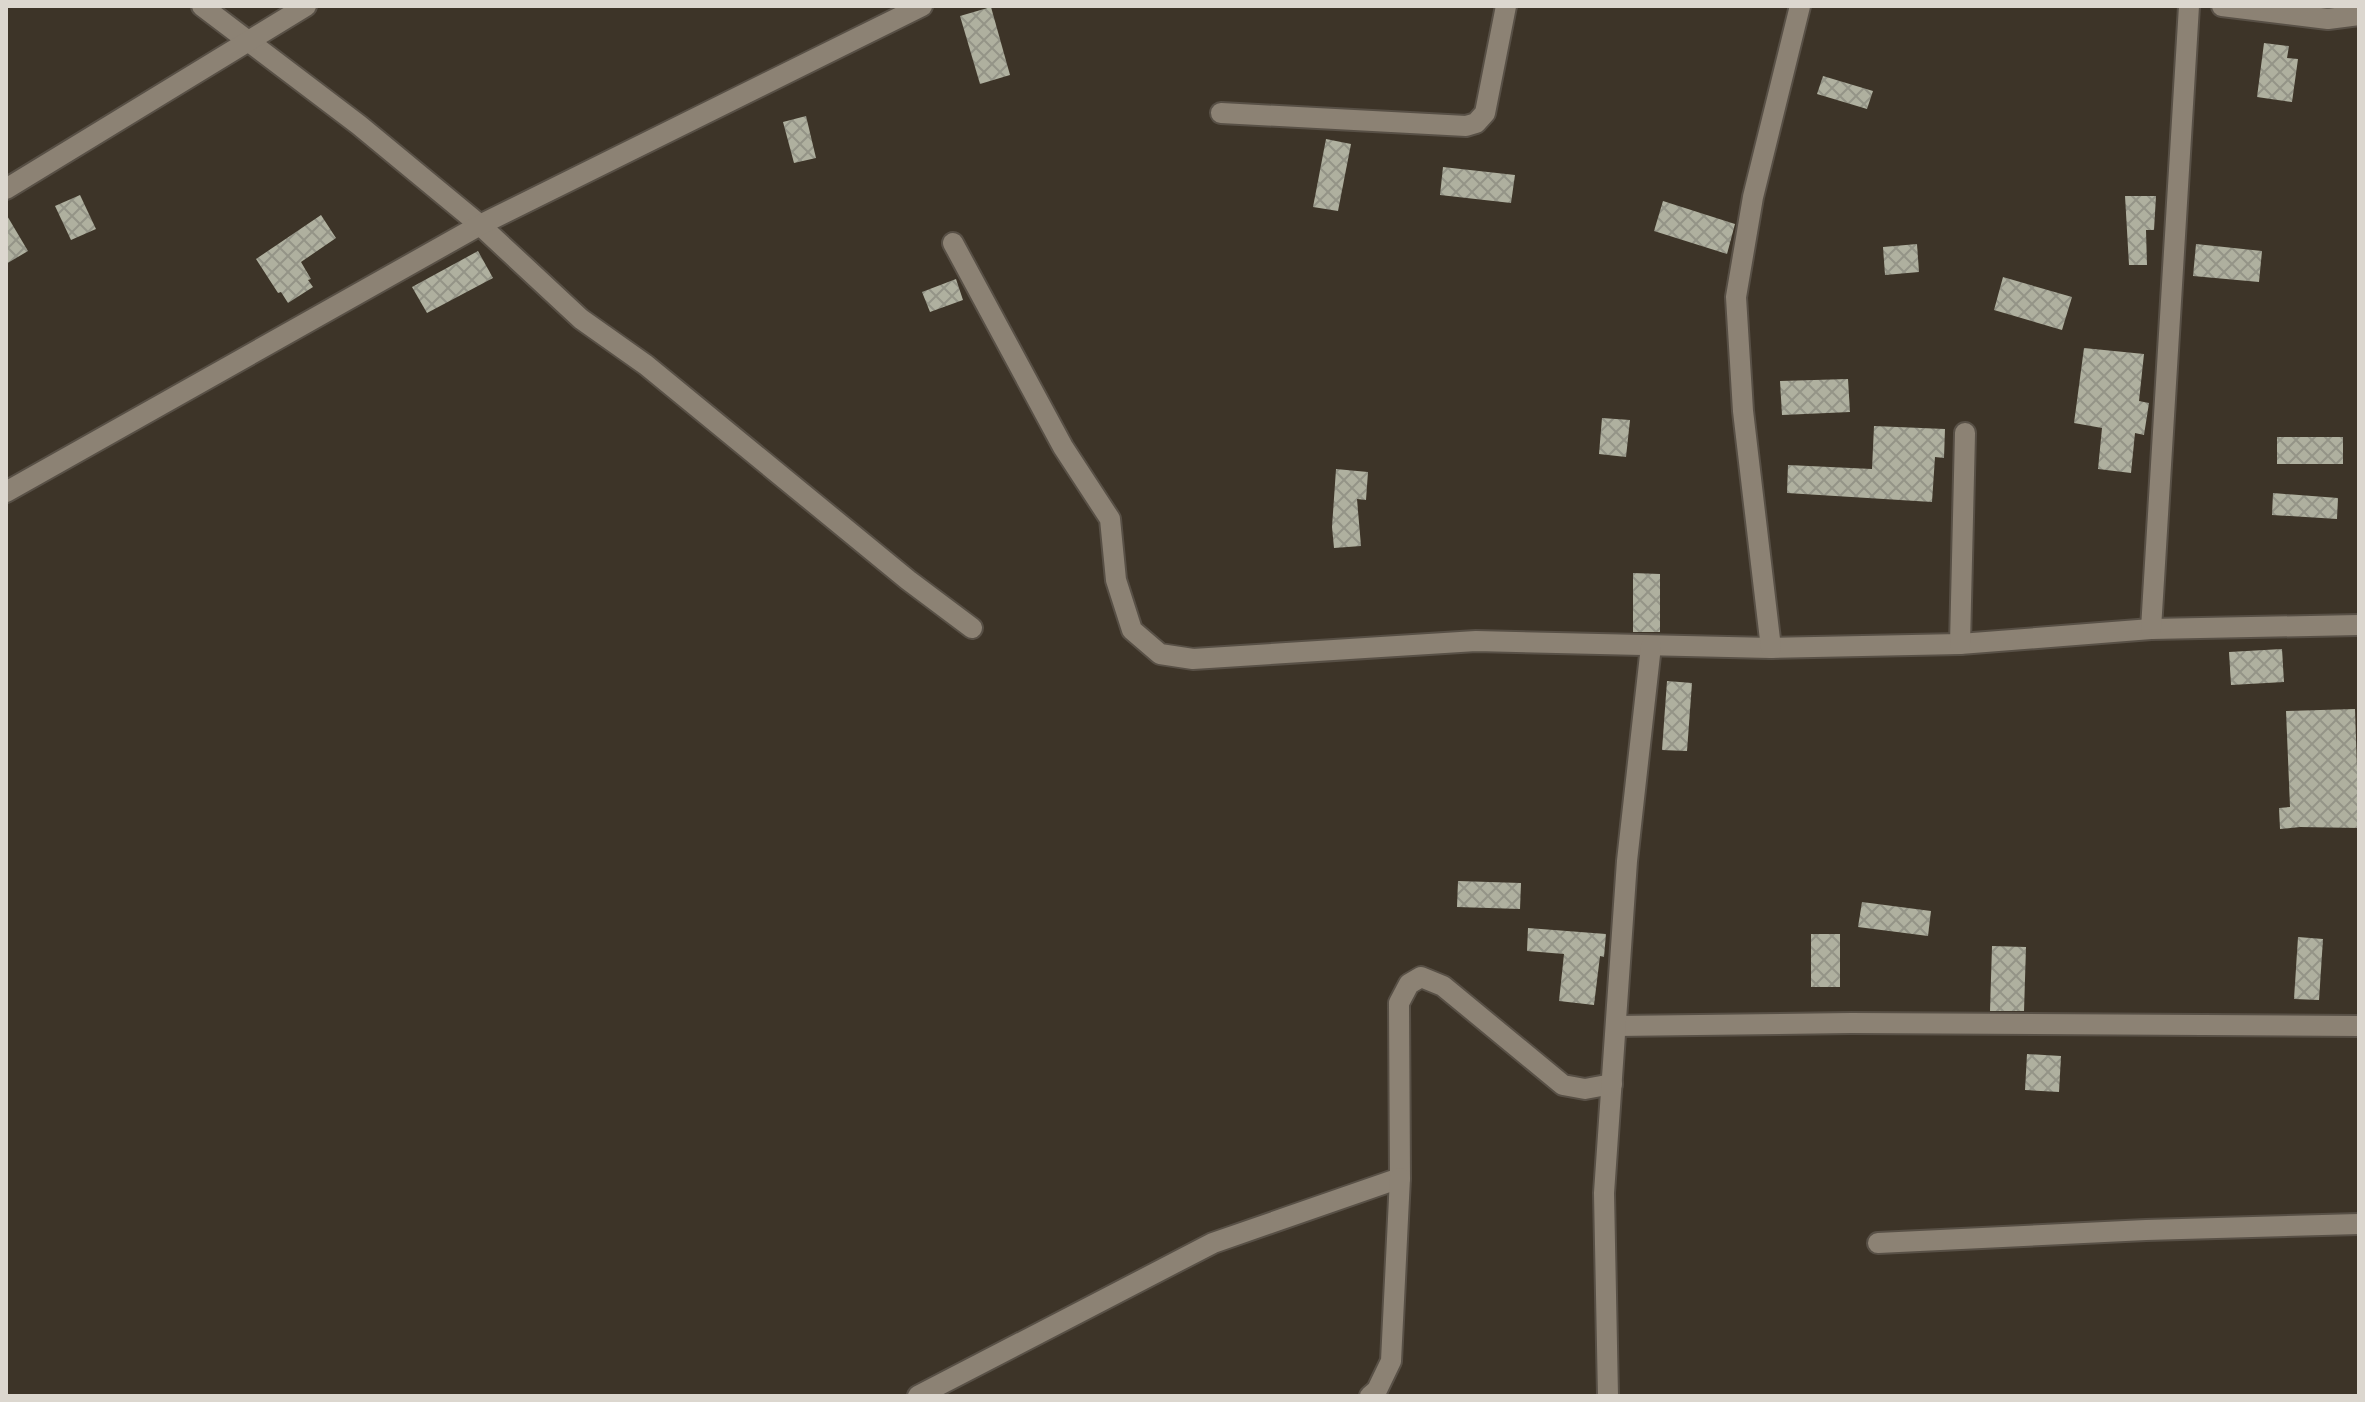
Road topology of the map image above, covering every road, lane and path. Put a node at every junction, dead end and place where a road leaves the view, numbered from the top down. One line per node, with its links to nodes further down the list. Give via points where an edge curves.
1 (202, 6): 9 (street)
2 (306, 6): 9 (street)
3 (922, 6): 12 (street)
4 (1506, 6): 10 (street, via 1485,113 1476,123)
5 (1800, 6): 21 (street, via 1753,197 1736,297 1743,411)
6 (2189, 6): 18 (street)
7 (2222, 6): 8 (street, via 2328,19)
8 (2359, 15)
9 (249, 42): 11 (street); 12 (street)
10 (1221, 113)
11 (6, 189)
12 (480, 225): 15 (street); 17 (street, via 581,319 646,365)
13 (953, 243): 20 (street, via 1063,447 1110,519 1116,580 1132,630 1160,654 1193,659 1476,641)
14 (1965, 433): 19 (street)
15 (6, 492)
16 (2359, 625): 18 (street)
17 (972, 628)
18 (2151, 629): 19 (street)
19 (1960, 644): 21 (street)
20 (1651, 646): 21 (street); 22 (street, via 1627,861)
21 (1771, 648)
22 (1616, 1026): 23 (street); 24 (street)
23 (2359, 1026)
24 (1612, 1084): 25 (street, via 1585,1089 1563,1085 1443,986 1421,977 1409,984 1399,1003); 30 (street, via 1604,1193)
25 (1400, 1178): 28 (street, via 1213,1243); 29 (street, via 1391,1361)
26 (2359, 1224): 27 (street)
27 (1878, 1243)
28 (918, 1396)
29 (1370, 1396)
30 (1608, 1396)

